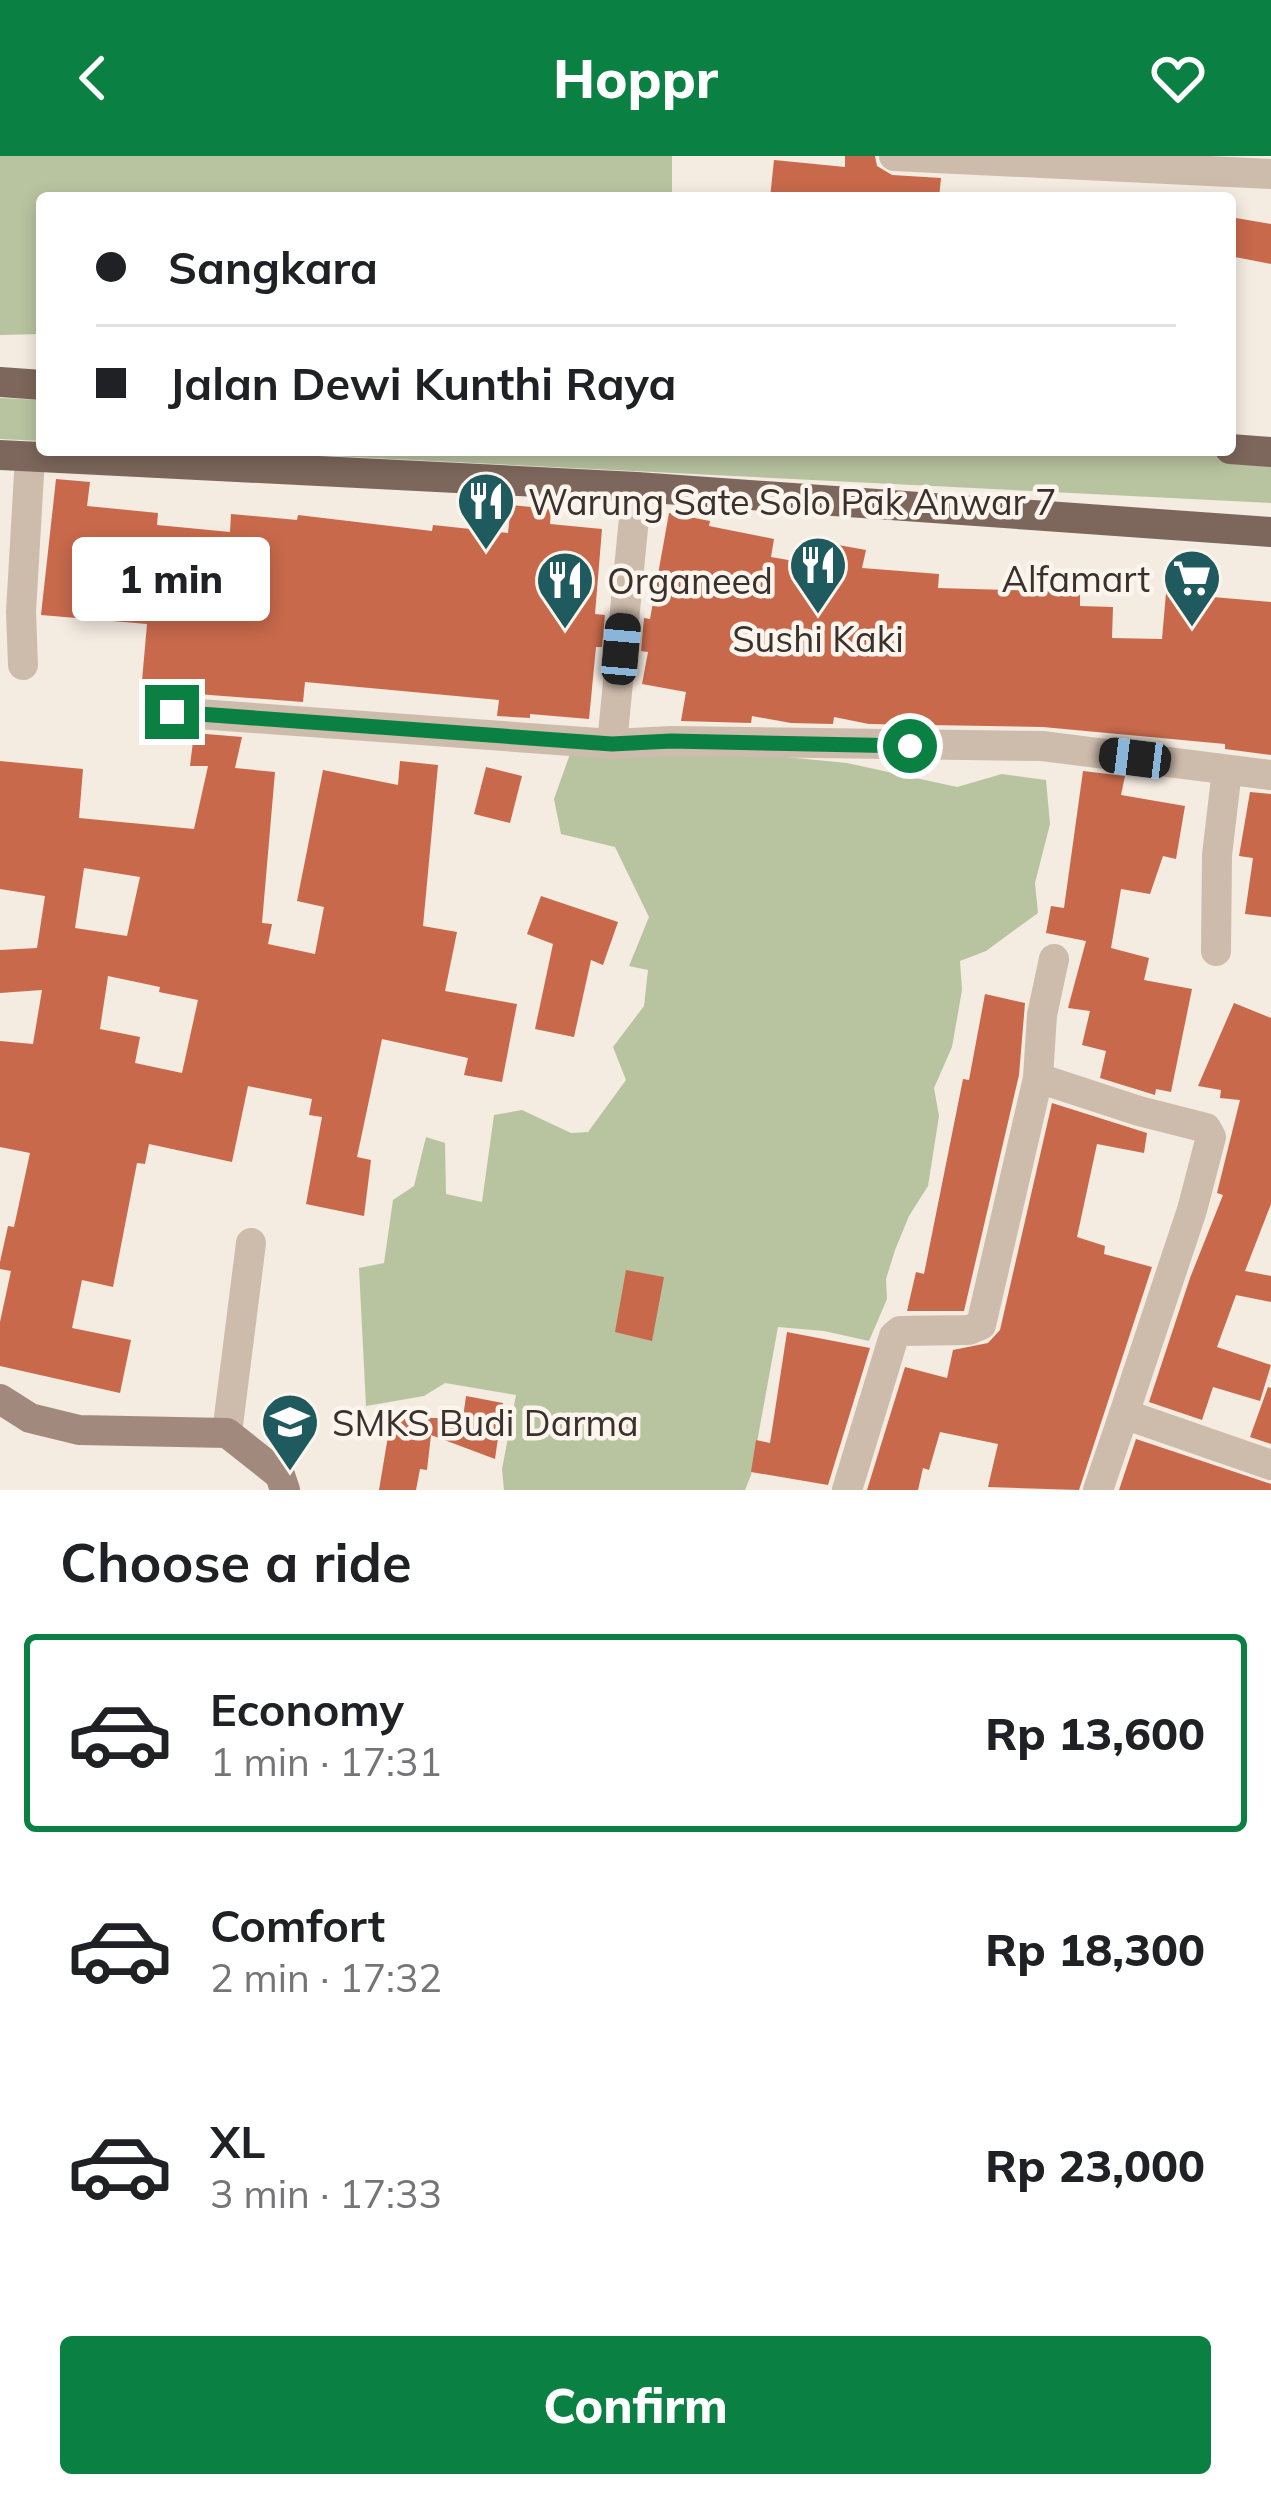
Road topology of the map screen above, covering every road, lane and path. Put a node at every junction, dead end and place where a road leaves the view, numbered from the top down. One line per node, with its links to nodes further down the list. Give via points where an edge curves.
1 (894, 156): 2 (street)
2 (1213, 164): 3 (street)
3 (1271, 174)
4 (0, 382): 5 (main road)
5 (36, 385)
6 (1236, 449): 7 (main road)
7 (1271, 452)
8 (15, 456): 9 (main road); 11 (street)
9 (637, 487): 10 (main road); 13 (street)
10 (1271, 532)
11 (22, 665)
12 (172, 712): 13 (street)
13 (612, 744): 14 (street, via 1042,746)
14 (1227, 770): 15 (street); 16 (street)
15 (1271, 775)
16 (1216, 951)
17 (1054, 959): 18 (street)
18 (1038, 1078): 21 (street, via 1199,1123 1211,1137); 25 (street, via 981,1325 894,1336)
19 (251, 1243): 22 (street)
20 (0, 1399): 22 (street, via 30,1418 79,1430)
21 (1124, 1414): 23 (street); 26 (street)
22 (227, 1433): 24 (street, via 280,1475)
23 (1271, 1465)
24 (285, 1490)
25 (847, 1490)
26 (1098, 1490)

